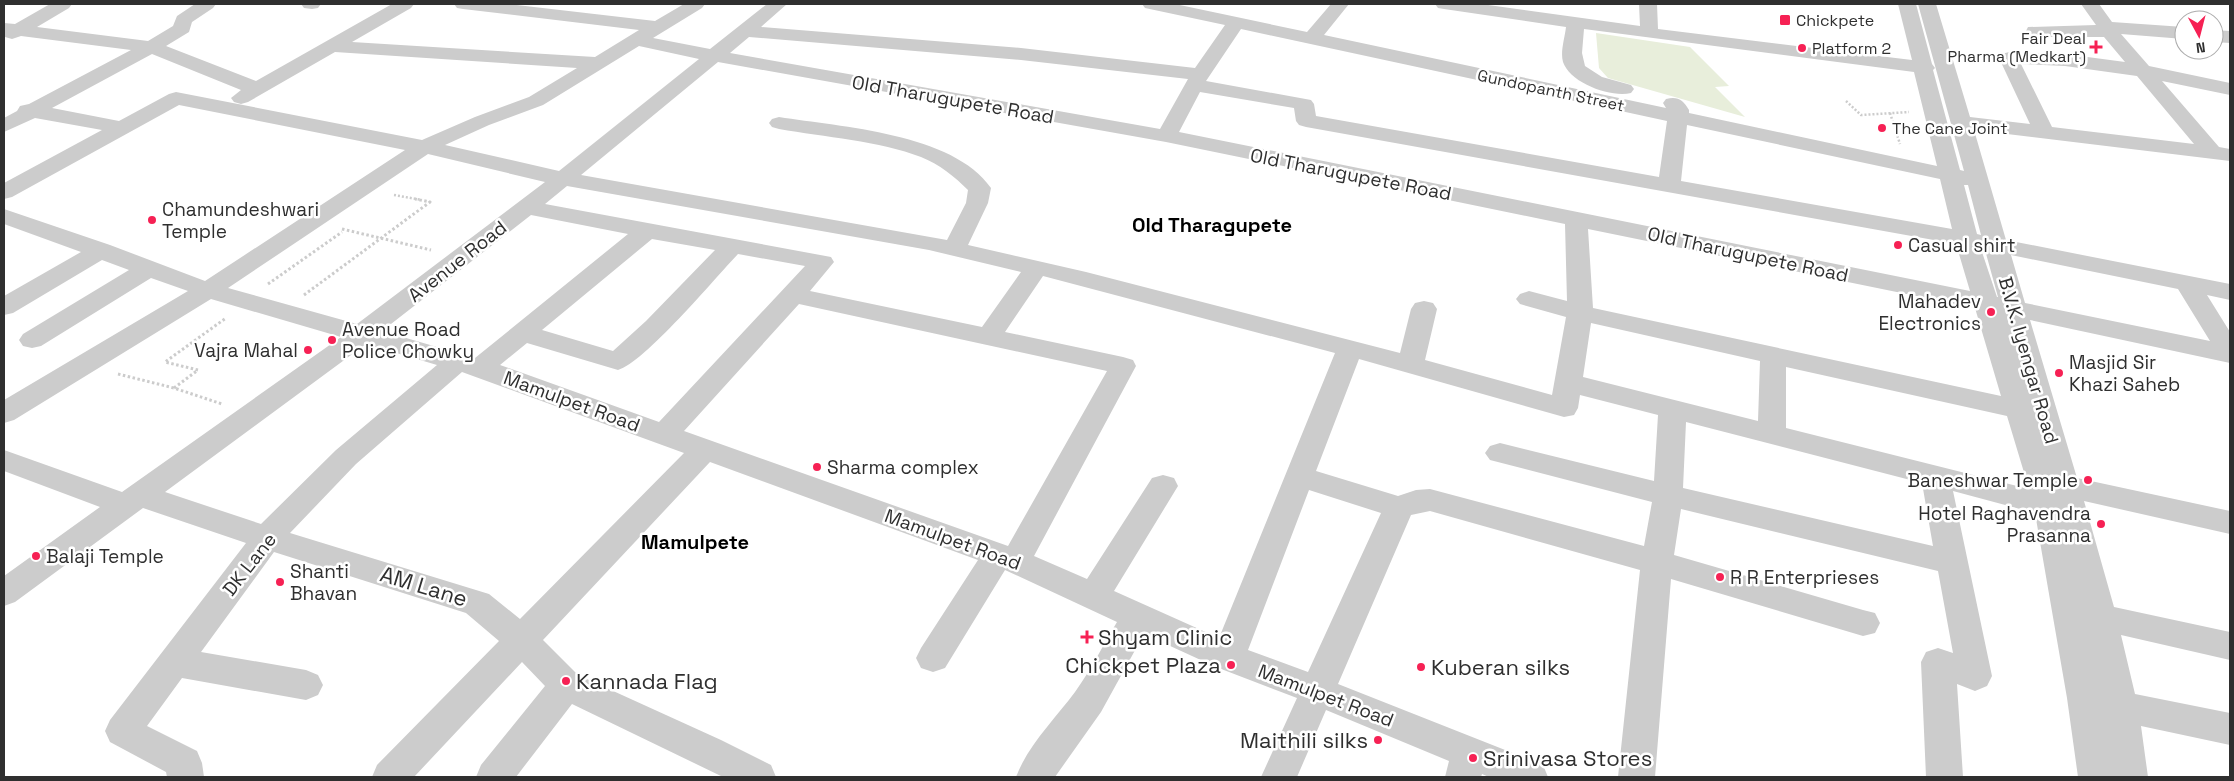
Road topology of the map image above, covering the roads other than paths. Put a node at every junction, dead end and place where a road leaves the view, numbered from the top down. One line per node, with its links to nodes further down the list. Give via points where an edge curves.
1 (63, 4): 20 (street)
2 (208, 4): 26 (street, via 183,20 182,28)
3 (405, 4): 25 (street)
4 (464, 4): 16 (street)
5 (696, 4): 16 (street)
6 (778, 4): 18 (street, Avenue Road)
7 (1152, 4): 14 (street, Gundopanth Street)
8 (1340, 4): 23 (street)
9 (1444, 4): 15 (street)
10 (1648, 4): 21 (street)
11 (1908, 4): 29 (street, B.V.K. Iyengar Road)
12 (1927, 4): 39 (street, B.V.K. Iyengar Road)
13 (2090, 4): 17 (street)
14 (1236, 22): 23 (street, Gundopanth Street); 31 (street)
15 (1576, 22): 21 (street); 37 (street, via 1572,61 1581,74 1604,84 1666,100 1675,104)
16 (658, 27): 24 (street)
17 (2108, 29): 19 (street); 22 (street); 30 (street)
18 (746, 31): 27 (street, Avenue Road); 31 (street, via 1021,54)
19 (2035, 31)
20 (8, 32): 26 (street)
21 (1649, 33): 29 (street)
22 (2174, 33)
23 (1312, 38): 37 (street, Gundopanth Street)
24 (636, 40): 27 (street, Old Tharugupete Road); 28 (street)
25 (332, 46): 28 (street); 32 (street)
26 (151, 47): 32 (street); 36 (street)
27 (714, 56): 43 (street, Old Tharugupete Road); 47 (street, Avenue Road)
28 (599, 63): 44 (street, via 536,101)
29 (1925, 68): 46 (street, B.V.K. Iyengar Road)
30 (2143, 71): 33 (street); 42 (street, via 2042,57 2009,58); 45 (street)
31 (1198, 80): 43 (street); 49 (street, via 1304,104 1306,121)
32 (257, 89): 35 (street)
33 (2230, 89)
34 (4, 106): 36 (street)
35 (225, 108): 41 (street, via 176,98); 44 (street)
36 (34, 111): 40 (street); 41 (street)
37 (1678, 117): 46 (street, Gundopanth Street); 49 (street)
38 (779, 122): 58 (street, via 900,143 931,153 962,172 980,188 977,203)
39 (1962, 122): 42 (street); 48 (street, B.V.K. Iyengar Road)
40 (4, 126)
41 (124, 128): 50 (street)
42 (2044, 132): 45 (street)
43 (1166, 136): 52 (street, Old Tharugupete Road)
44 (424, 147): 47 (street); 63 (street)
45 (2221, 154)
46 (1951, 176): 48 (street, Gundopanth Street); 55 (street, B.V.K. Iyengar Road)
47 (563, 179): 51 (street, Avenue Road); 58 (street)
48 (1978, 182): 56 (street, B.V.K. Iyengar Road)
49 (1669, 186): 55 (street)
50 (4, 192)
51 (528, 206): 54 (street); 73 (street, Avenue Road)
52 (1576, 219): 67 (street, Old Tharugupete Road); 71 (street)
53 (9, 222): 59 (street, Mamulpet Road)
54 (647, 231): 57 (street); 72 (street, DK Lane)
55 (1966, 238): 56 (street); 67 (street, B.V.K. Iyengar Road)
56 (1995, 245): 62 (street); 69 (street, B.V.K. Iyengar Road)
57 (732, 246): 65 (street, via 822,262); 72 (street, via 618,361)
58 (954, 249): 61 (street)
59 (102, 250): 60 (street, Mamulpet Road); 68 (street)
60 (149, 268): 63 (street, Mamulpet Road); 75 (street)
61 (1036, 268): 74 (street); 76 (street)
62 (2187, 283): 64 (street); 77 (street)
63 (208, 290): 73 (street, Mamulpet Road); 84 (street)
64 (2230, 292)
65 (793, 295): 74 (street); 85 (street)
66 (1529, 299): 71 (street)
67 (1986, 302): 69 (street, Old Tharugupete Road); 83 (street, B.V.K. Iyengar Road)
68 (4, 307)
69 (2014, 308): 77 (street, Old Tharugupete Road); 94 (street, B.V.K. Iyengar Road)
70 (1424, 309): 80 (street)
71 (1580, 313): 78 (street); 81 (street)
72 (523, 332): 79 (street, DK Lane)
73 (363, 333): 79 (street, Mamulpet Road); 95 (street, Avenue Road)
74 (989, 337): 99 (street, via 1123,366)
75 (32, 340)
76 (1350, 348): 80 (street); 90 (street)
77 (2230, 353)
78 (1774, 355): 83 (street); 86 (street)
79 (469, 365): 85 (street, Mamulpet Road); 98 (street, DK Lane, via 346,457)
80 (1411, 365): 81 (street, via 1564,408)
81 (1569, 383): 82 (street)
82 (1672, 409): 86 (street); 93 (street)
83 (2018, 409): 94 (street, B.V.K. Iyengar Road)
84 (4, 413)
85 (664, 434): 87 (street, Mamulpet Road)
86 (1772, 434): 91 (street)
87 (705, 449): 99 (street, Mamulpet Road); 107 (street)
88 (1500, 453): 93 (street)
89 (4, 460): 95 (street, AM Lane)
90 (1299, 476): 96 (street); 109 (street)
91 (1935, 476): 94 (street); 101 (street)
92 (1163, 486): 103 (street)
93 (1668, 495): 100 (street); 101 (street)
94 (2057, 495): 97 (street); 105 (street, B.V.K. Iyengar Road); 127 (street, B.V.K. Iyengar Road)
95 (132, 500): 98 (street, AM Lane); 102 (street, Avenue Road)
96 (1399, 507): 100 (street, via 1430,500); 114 (street)
97 (2230, 522)
98 (267, 538): 107 (street, AM Lane, via 477,603); 111 (street, DK Lane)
99 (1007, 558): 103 (street, Mamulpet Road); 110 (street)
100 (1657, 562): 106 (street); 125 (street)
101 (1951, 562): 126 (street, via 1975,676 1938,662)
102 (4, 593)
103 (1093, 597): 104 (street, Mamulpet Road)
104 (1137, 617): 109 (street, Mamulpet Road); 122 (street, via 1089,701)
105 (2100, 617): 108 (street); 115 (street, B.V.K. Iyengar Road)
106 (1863, 623)
107 (522, 640): 113 (street, AM Lane); 119 (street)
108 (2230, 646)
109 (1228, 657): 114 (street, Mamulpet Road)
110 (933, 658)
111 (174, 662): 112 (street); 118 (street, DK Lane, via 123,730 184,763)
112 (306, 684)
113 (566, 685): 120 (street); 121 (street, AM Lane)
114 (1318, 691): 117 (street, Mamulpet Road); 123 (street)
115 (2120, 706): 116 (street); 128 (street, B.V.K. Iyengar Road)
116 (2230, 729)
117 (1466, 765): 124 (street, Mamulpet Road)
118 (185, 777)
119 (390, 777)
120 (494, 777)
121 (758, 777)
122 (1034, 777)
123 (1279, 777)
124 (1530, 777)
125 (1637, 777)
126 (1945, 777)
127 (2096, 777)
128 (2130, 777)

